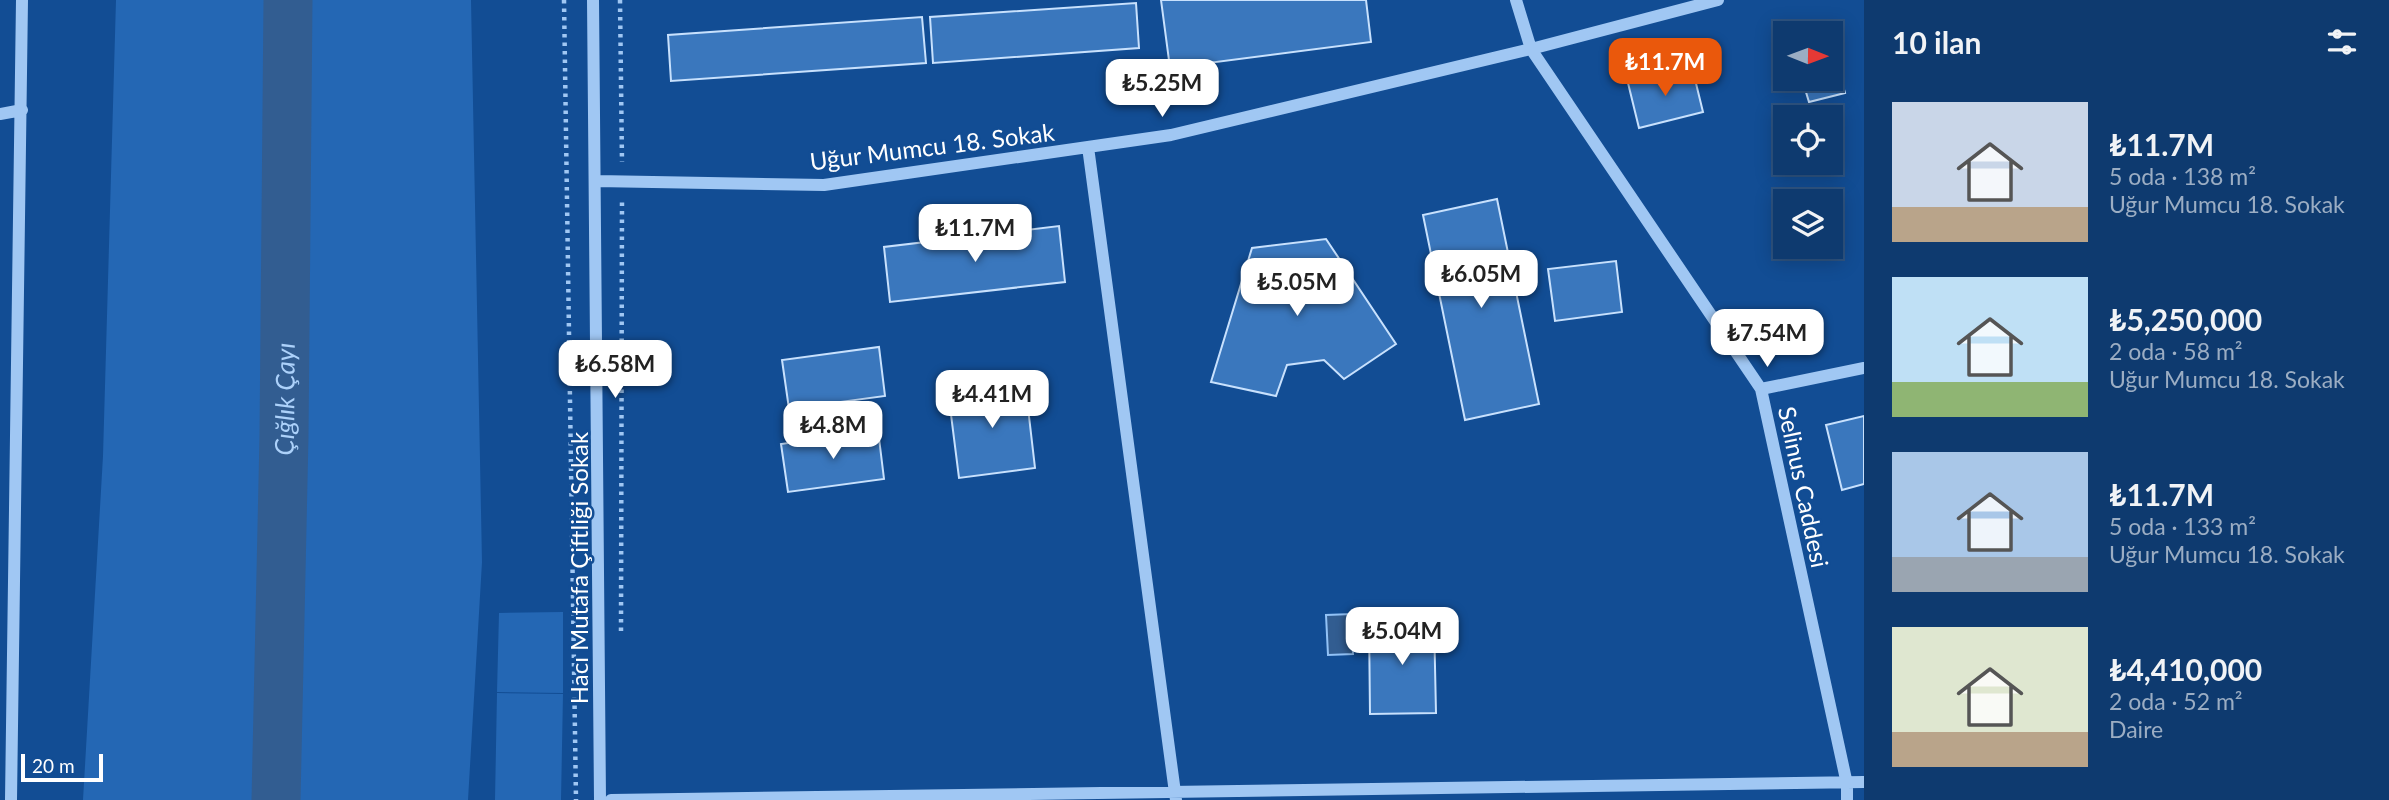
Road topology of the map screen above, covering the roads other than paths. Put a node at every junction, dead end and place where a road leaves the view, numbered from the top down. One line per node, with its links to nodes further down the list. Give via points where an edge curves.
1 (22, 0): 6 (street)
2 (593, 0): 9 (street, Hacı Mutafa Çiftliği Sokak)
3 (1516, 0): 5 (street, Selinus Caddesi)
4 (1718, 0): 5 (street, Uğur Mumcu 18. Sokak)
5 (1531, 49): 8 (street, Uğur Mumcu 18. Sokak, via 1171,135); 11 (street, Selinus Caddesi)
6 (22, 110): 7 (street); 15 (street)
7 (0, 114)
8 (1088, 147): 9 (street, Uğur Mumcu 18. Sokak, via 824,185); 14 (street)
9 (597, 181): 16 (street, Hacı Mutafa Çiftliği Sokak)
10 (1864, 368): 11 (street)
11 (1761, 389): 13 (street, Selinus Caddesi)
12 (1864, 782): 13 (street)
13 (1847, 784): 14 (street); 18 (street, Selinus Caddesi)
14 (1177, 796): 17 (street)
15 (10, 800)
16 (600, 800)
17 (611, 800)
18 (1847, 800)

